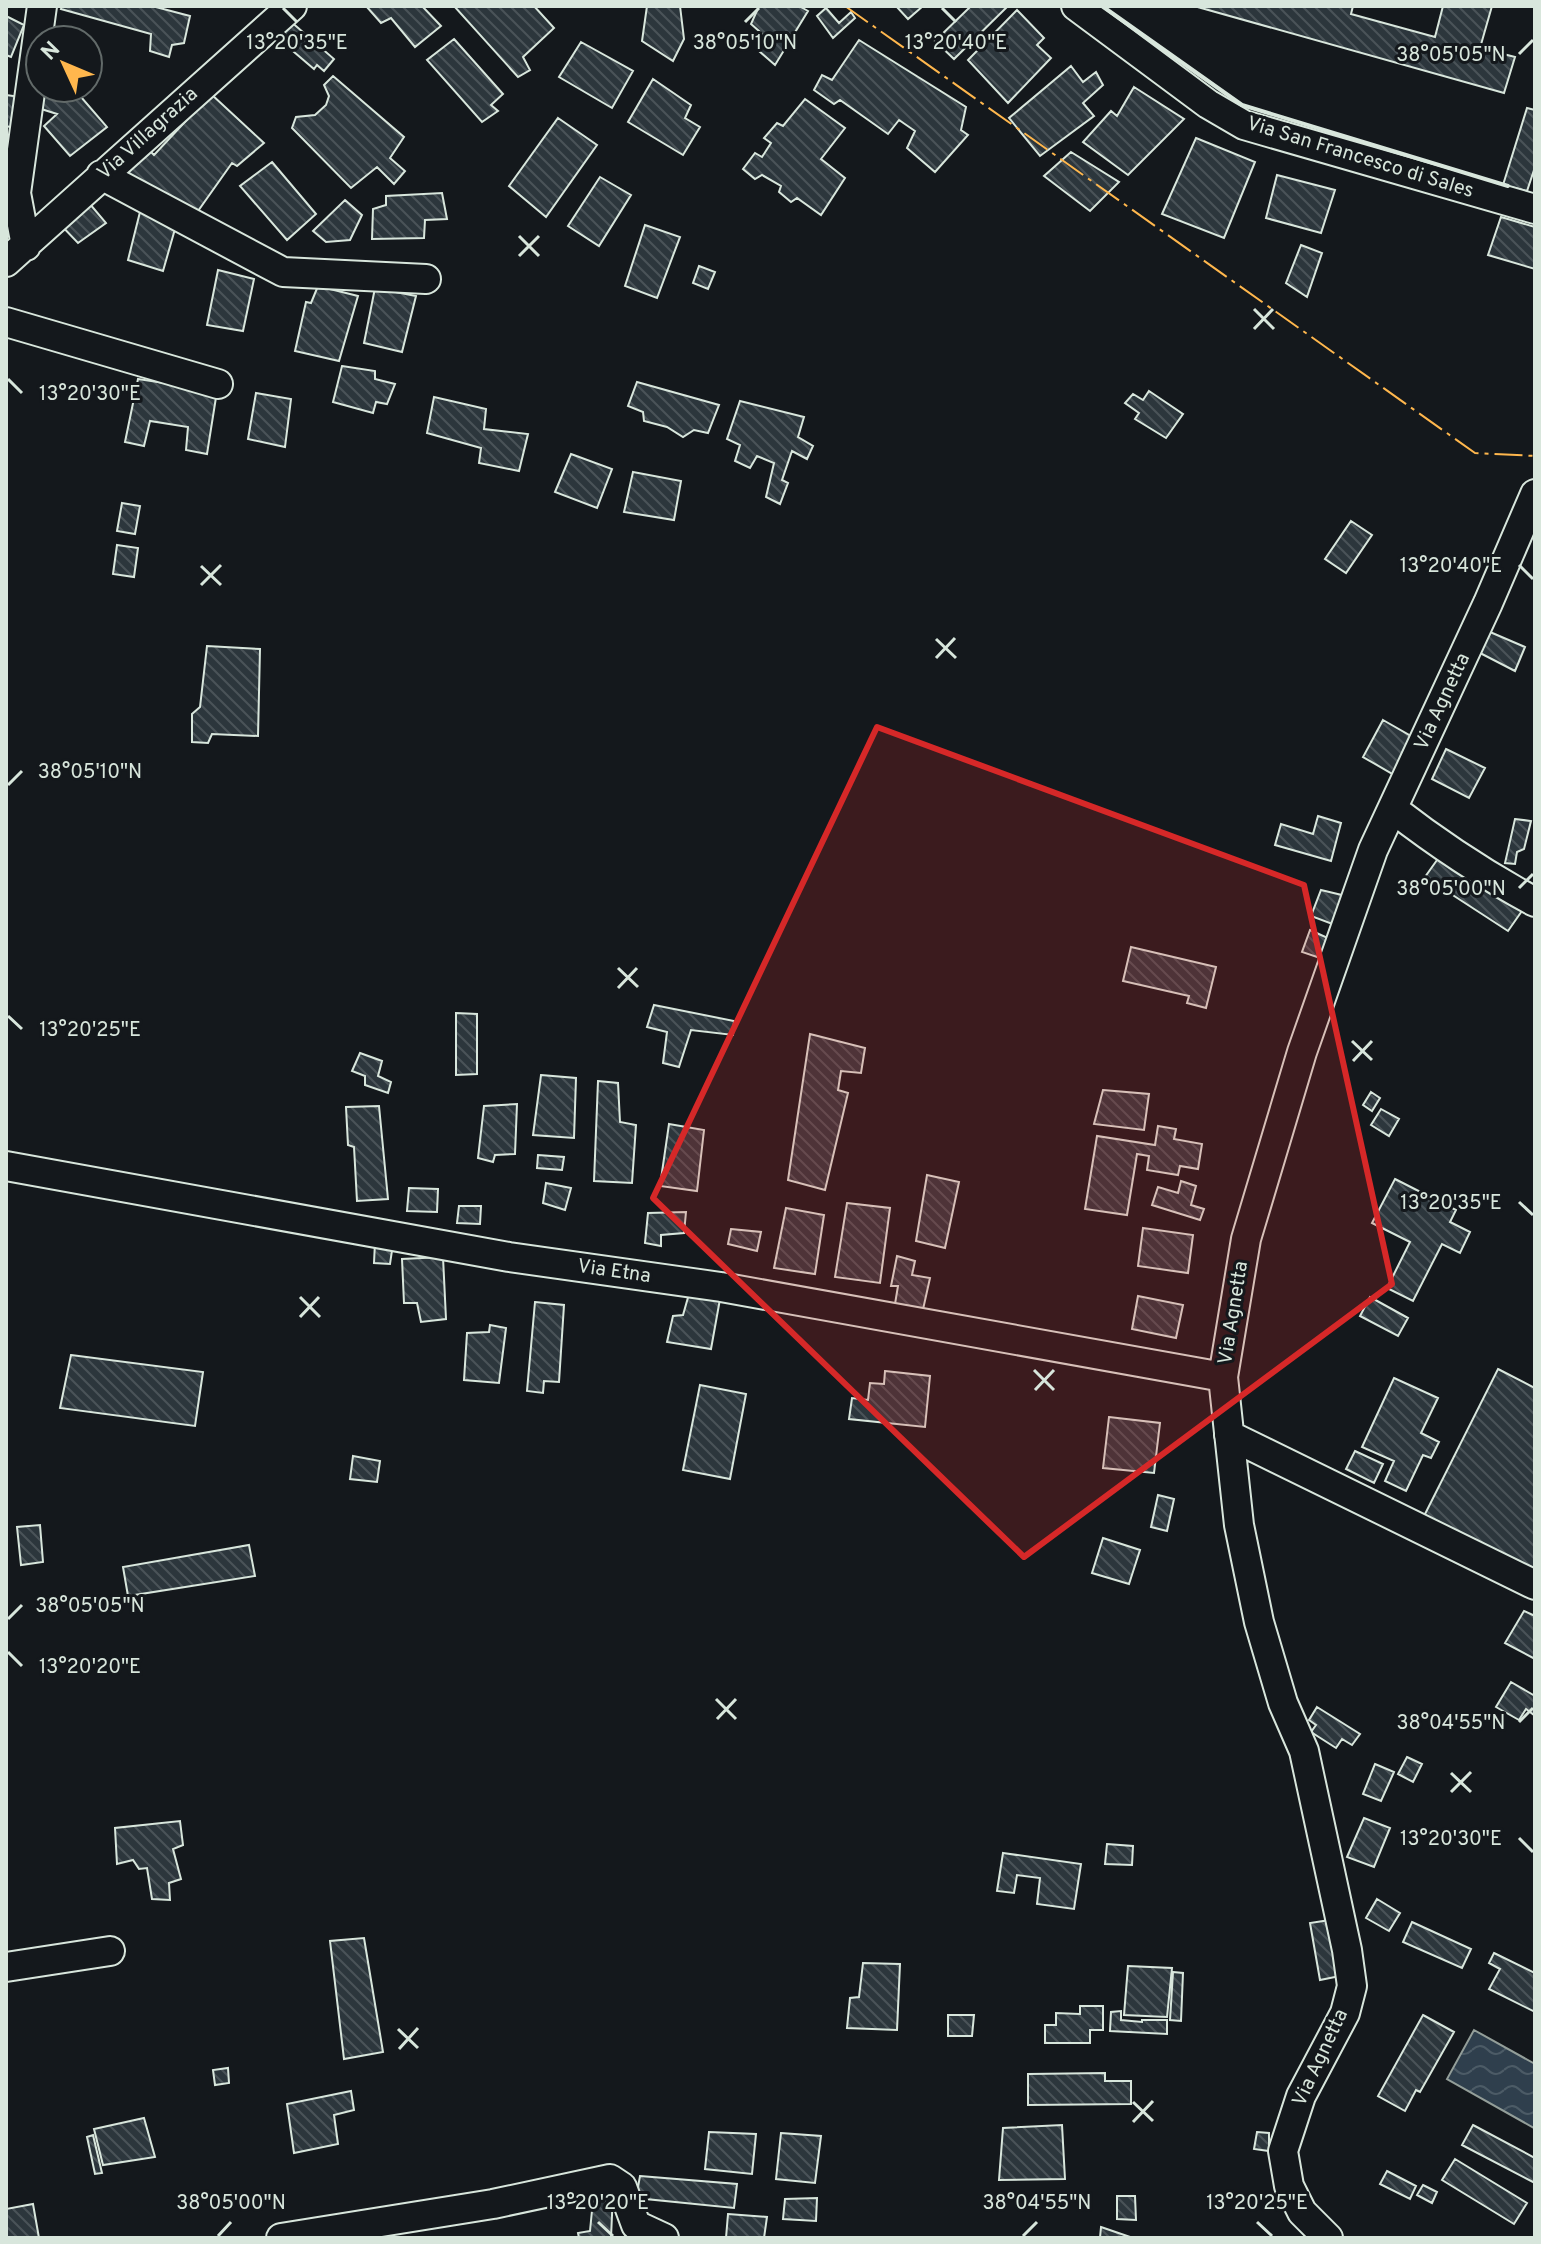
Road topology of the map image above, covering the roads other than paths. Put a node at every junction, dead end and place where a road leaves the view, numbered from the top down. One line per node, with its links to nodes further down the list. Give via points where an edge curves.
1 (42, 6): 6 (street, via 16,193)
2 (292, 6): 4 (street, Via Villagrazia)
3 (1076, 6): 5 (street, Via San Francesco di Sales, via 1244,125)
4 (101, 175): 6 (street, Via Villagrazia); 7 (street, via 283,272)
5 (1535, 209)
6 (16, 254)
7 (426, 279)
8 (6, 322): 9 (street)
9 (218, 384)
10 (1535, 494): 11 (street, Via Agnetta)
11 (1393, 809): 12 (street, via 1469,864); 14 (street, Via Agnetta, via 1373,850 1302,1052 1246,1239)
12 (1535, 902)
13 (6, 1166): 14 (street, Via Etna)
14 (1223, 1377): 15 (street, Via Agnetta)
15 (1229, 1435): 16 (street); 21 (street, Via Agnetta, via 1239,1525 1259,1622 1283,1703 1304,1751 1352,1986 1345,2013 1301,2096 1283,2151 1289,2186 1302,2212)
16 (1535, 1585)
17 (110, 1951): 18 (street)
18 (6, 1967)
19 (281, 2238): 20 (street, via 610,2179 622,2187 636,2225)
20 (664, 2238)
21 (1328, 2238)

